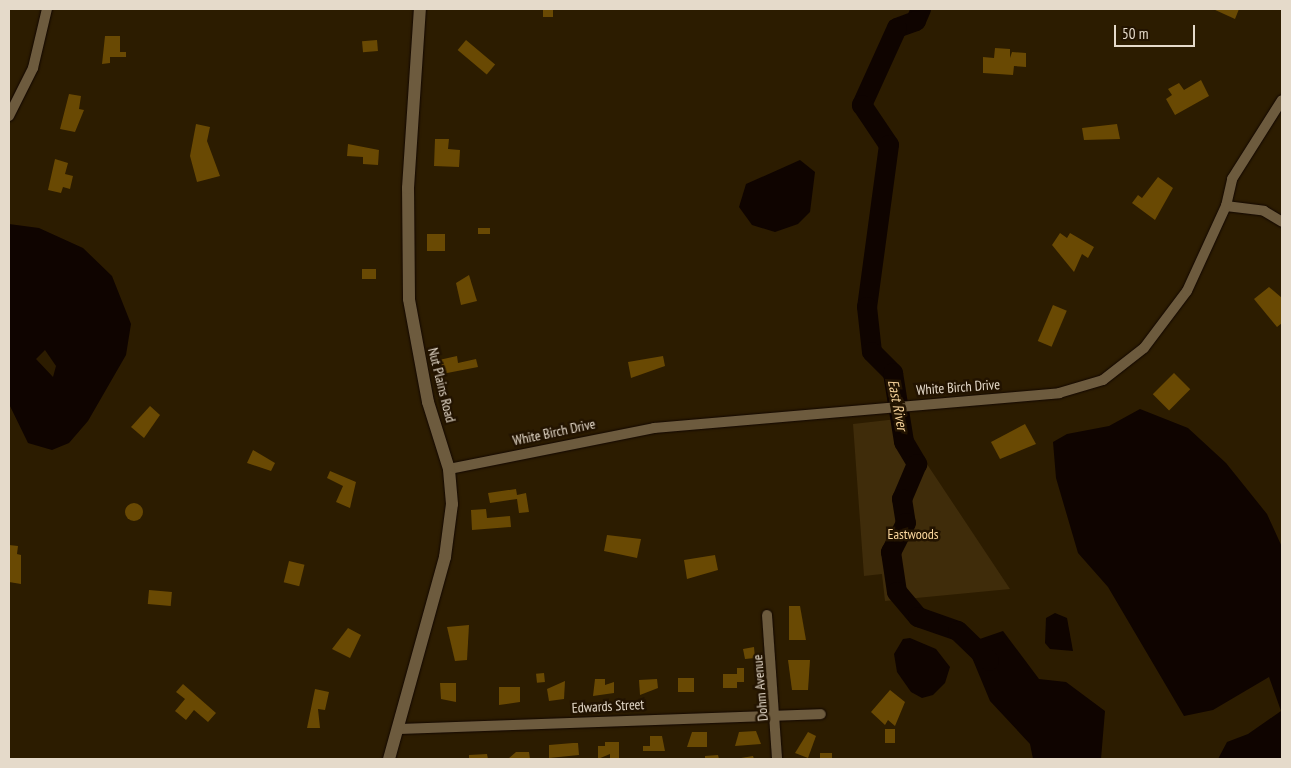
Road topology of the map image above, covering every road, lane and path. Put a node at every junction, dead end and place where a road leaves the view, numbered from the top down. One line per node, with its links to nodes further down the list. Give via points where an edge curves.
1 (47, 9): 4 (street, via 33,68)
2 (420, 9): 7 (street, Nut Plains Road, via 408,188 409,299 428,402)
3 (1282, 100): 5 (street, White Birch Drive, via 1248,148 1232,179)
4 (9, 116)
5 (1226, 206): 6 (street, via 1264,210); 7 (street, White Birch Drive, via 1187,290 1144,348 1103,380 1059,394 879,407 613,433)
6 (1282, 222)
7 (449, 469): 11 (street, Nut Plains Road, via 449,540)
8 (767, 615): 9 (street, Dohm Avenue)
9 (777, 712): 10 (street, Edwards Street); 11 (street, Edwards Street); 13 (street, Dohm Avenue)
10 (821, 714)
11 (397, 729): 12 (street, Nut Plains Road)
12 (389, 759)
13 (777, 759)

